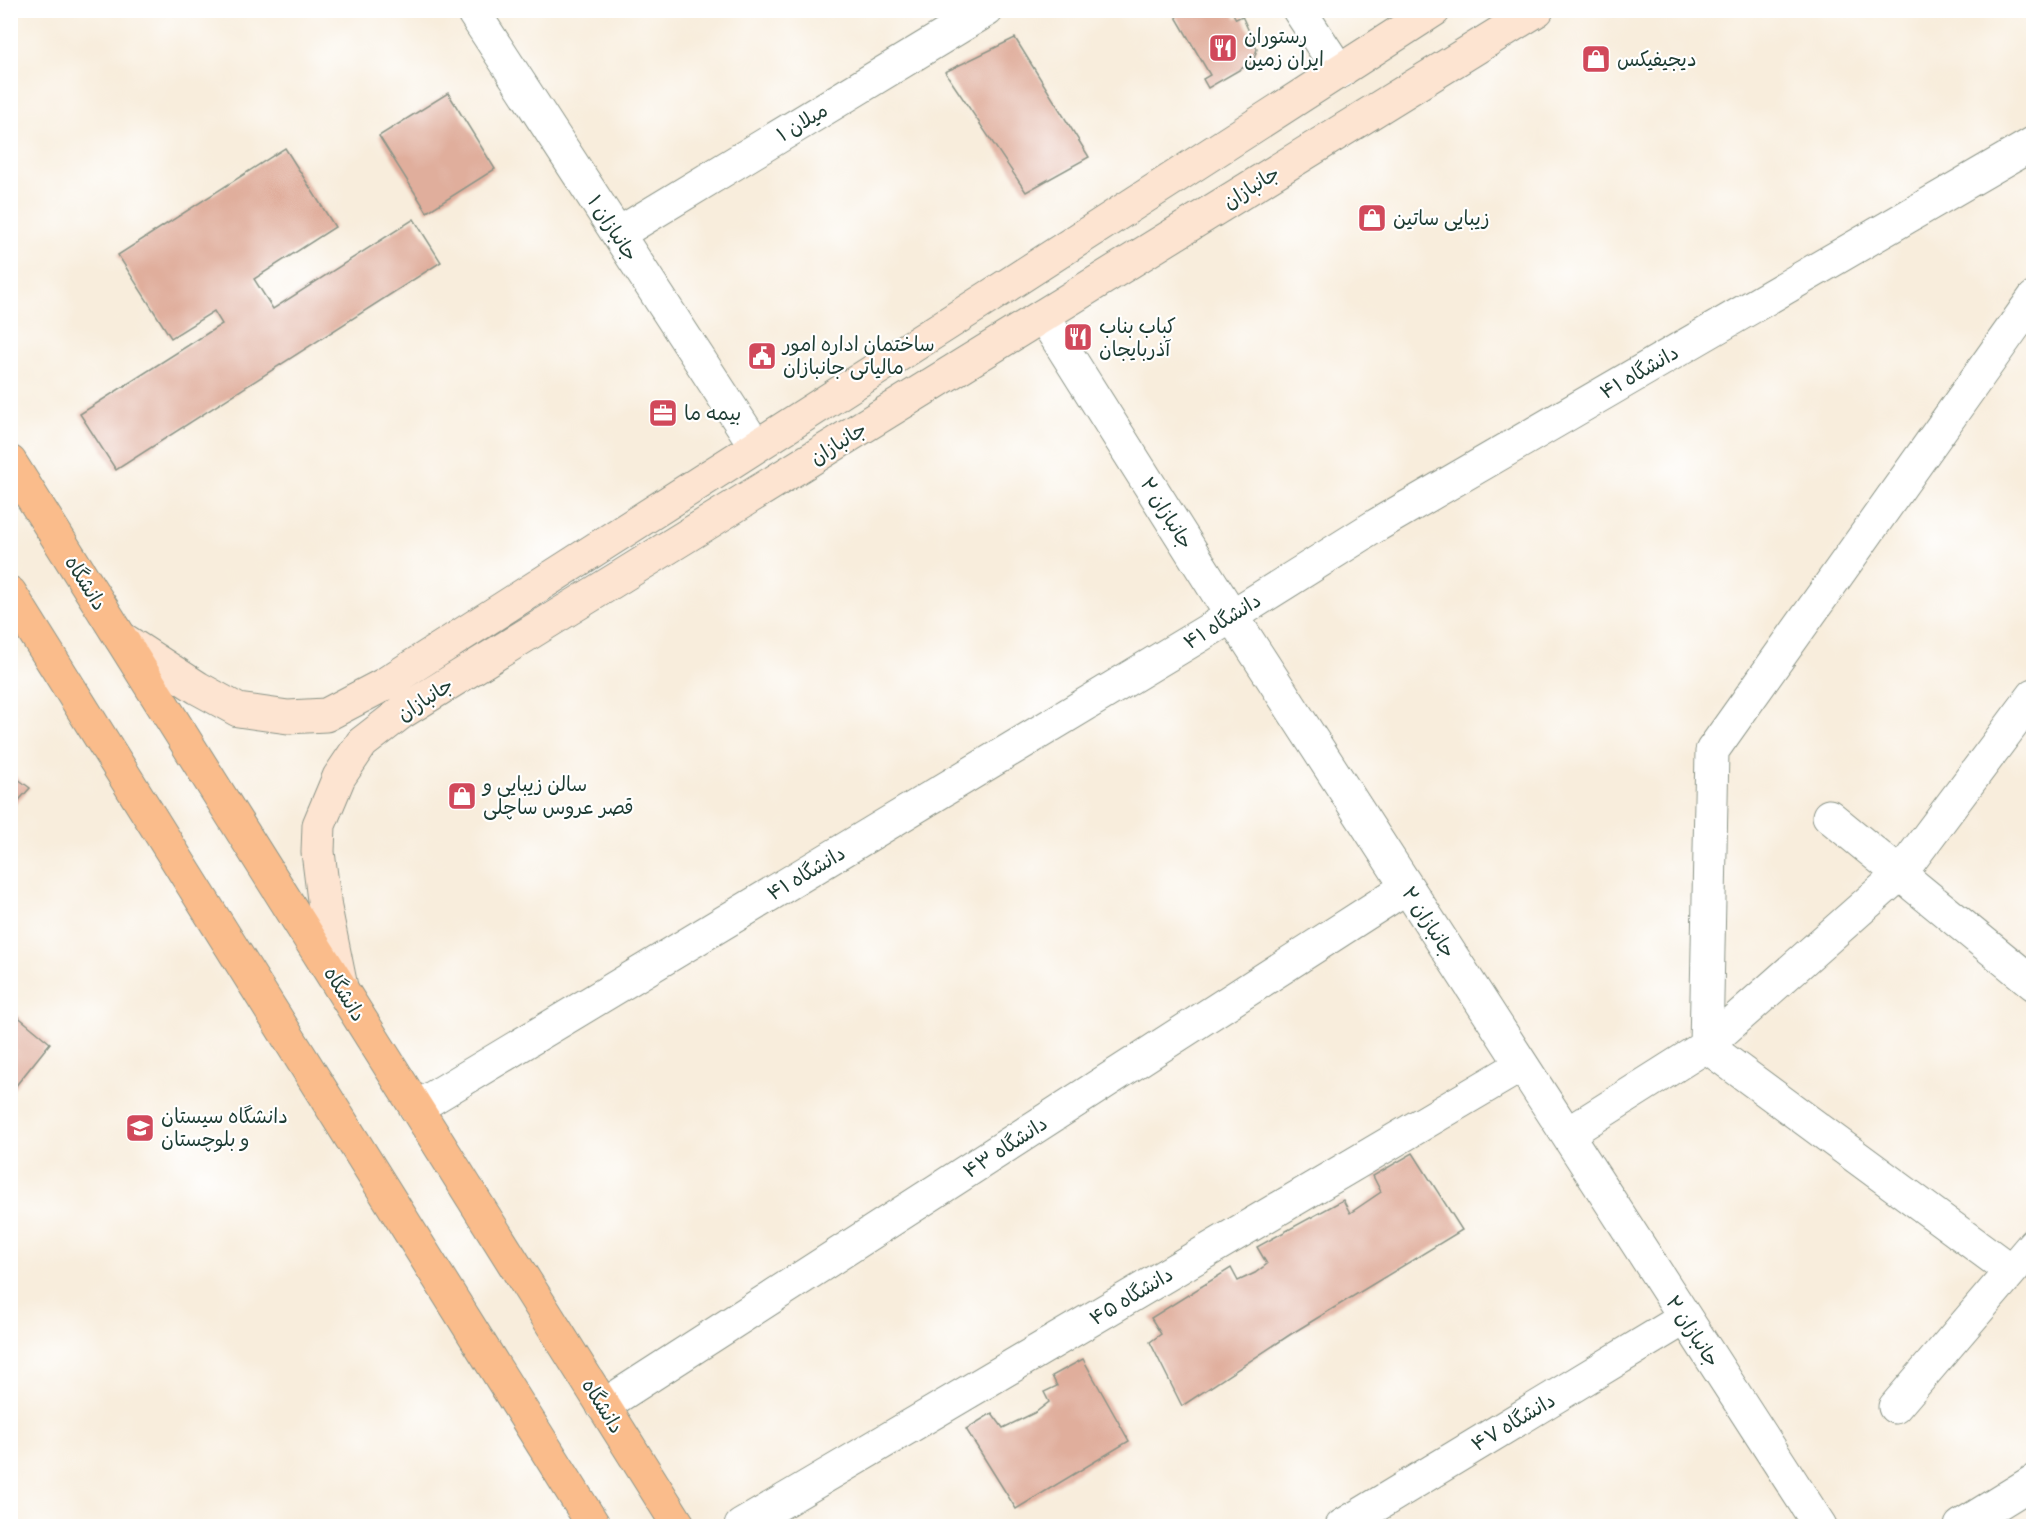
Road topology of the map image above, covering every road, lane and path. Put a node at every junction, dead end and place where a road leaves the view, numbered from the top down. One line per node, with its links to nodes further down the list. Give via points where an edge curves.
1 (471, 10): 8 (street, جانبازان ۱)
2 (987, 10): 8 (street, میلان ۱)
3 (1299, 10): 6 (street)
4 (1434, 10): 6 (main road, جانبازان)
5 (1538, 10): 10 (main road, جانبازان)
6 (1340, 72): 11 (main road, جانبازان)
7 (2034, 143): 14 (street, دانشگاه ۴۱, via 1377,525)
8 (618, 234): 11 (street, جانبازان ۱)
9 (2034, 298): 24 (street, via 1712,751)
10 (1043, 316): 14 (street, جانبازان ۲); 18 (main road, جانبازان)
11 (755, 445): 16 (main road, جانبازان)
12 (10, 462): 15 (main road, دانشگاه)
13 (10, 593): 34 (main road)
14 (1232, 616): 21 (street, جانبازان ۲); 26 (street, دانشگاه ۴۱)
15 (121, 638): 16 (main road, جانبازان, via 238,711 288,717 326,715); 23 (main road, دانشگاه)
16 (385, 684): 18 (main road)
17 (2034, 695): 20 (street)
18 (402, 712): 23 (main road, جانبازان, via 362,743 339,777 319,825 318,852)
19 (1829, 816): 20 (street)
20 (1900, 874): 22 (street); 24 (street)
21 (1407, 887): 25 (street, جانبازان ۲); 31 (street, دانشگاه ۴۳)
22 (2034, 984)
23 (341, 989): 26 (main road, دانشگاه)
24 (1706, 1046): 27 (street); 29 (street)
25 (1522, 1065): 27 (street, جانبازان ۲); 36 (street, دانشگاه ۴۵)
26 (416, 1108): 31 (main road, دانشگاه)
27 (1567, 1134): 30 (street, جانبازان ۲)
28 (2034, 1244): 29 (street)
29 (2011, 1271): 32 (street)
30 (1685, 1318): 37 (street, دانشگاه ۴۷); 38 (street, جانبازان ۲)
31 (603, 1406): 35 (main road, دانشگاه)
32 (1895, 1407)
33 (2034, 1481): 39 (street)
34 (594, 1527)
35 (679, 1527)
36 (741, 1527)
37 (1342, 1527)
38 (1820, 1527)
39 (1961, 1527)

